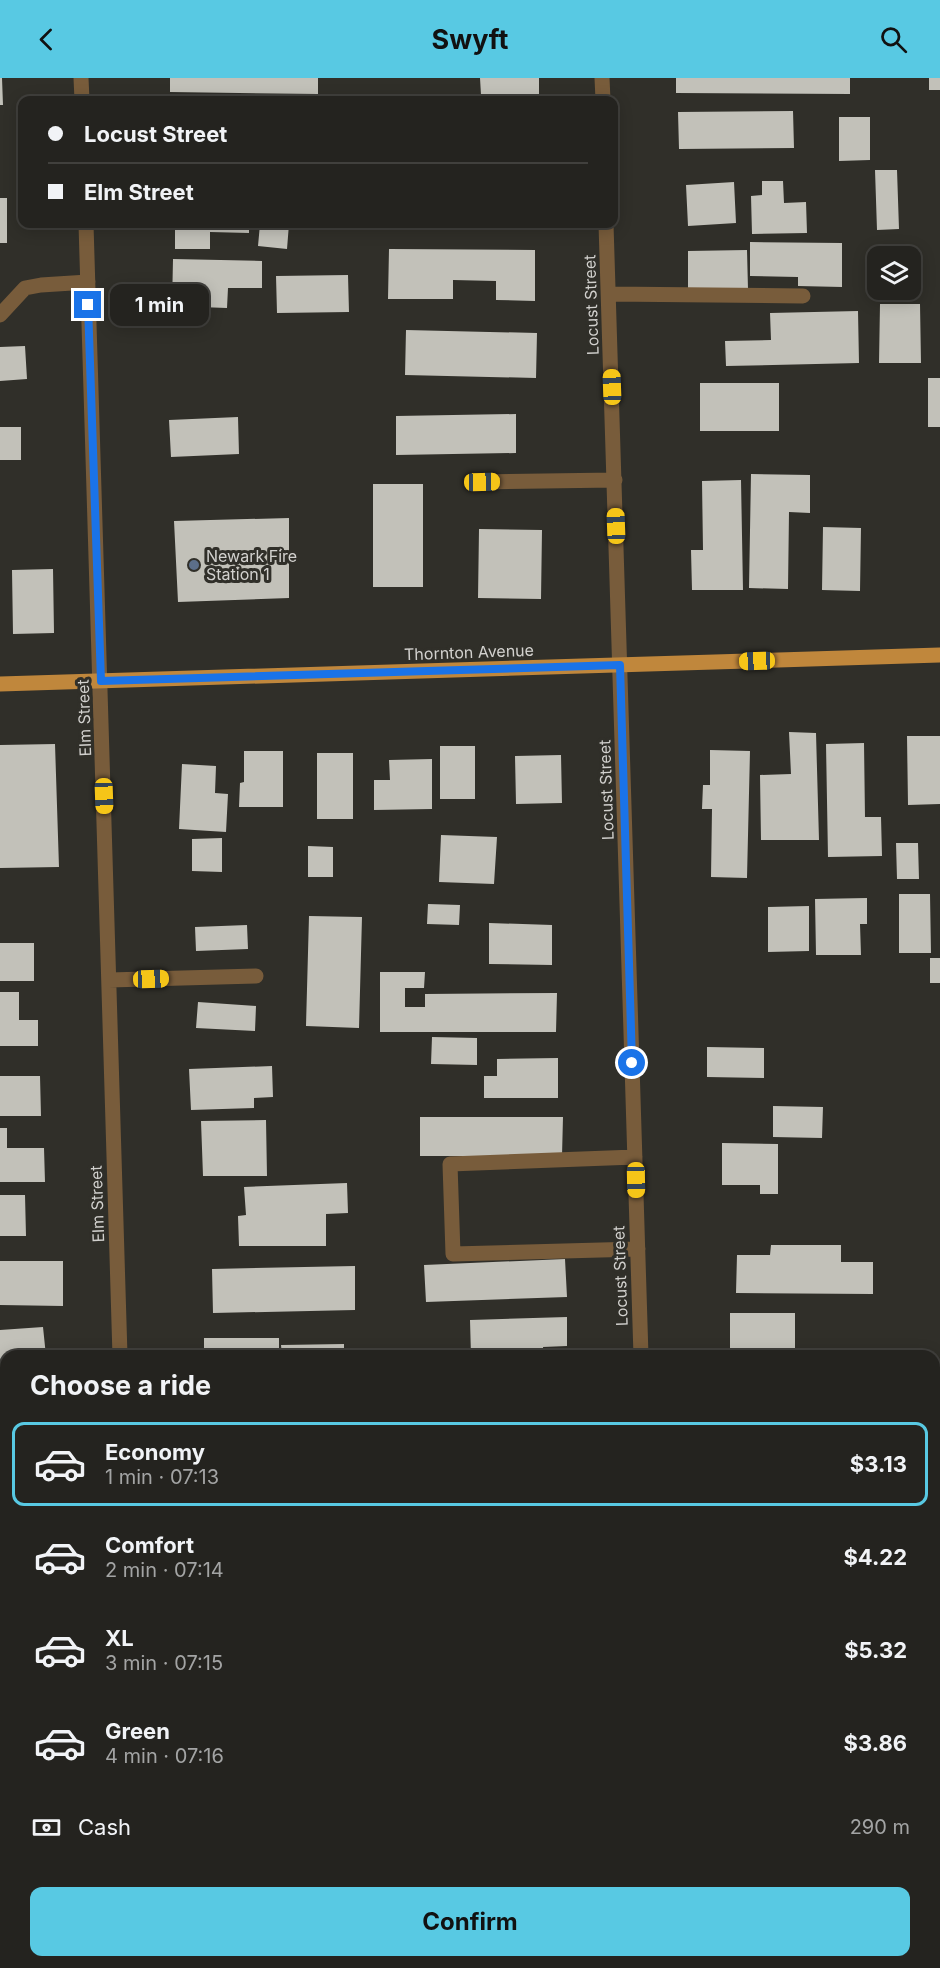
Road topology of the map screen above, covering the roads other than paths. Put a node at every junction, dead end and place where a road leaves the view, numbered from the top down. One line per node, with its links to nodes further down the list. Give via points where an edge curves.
1 (81, 78): 3 (street)
2 (602, 78): 4 (street)
3 (82, 96)
4 (603, 96)
5 (86, 228): 7 (street, Elm Street)
6 (606, 228): 8 (street, Locust Street)
7 (88, 282): 10 (street, via 25,288); 15 (street, Elm Street)
8 (609, 294): 9 (street); 11 (street, Locust Street)
9 (803, 296)
10 (0, 315)
11 (615, 480): 12 (street); 14 (street, Locust Street)
12 (482, 482)
13 (940, 655): 14 (main road, Thornton Avenue)
14 (620, 665): 15 (main road, Thornton Avenue); 19 (street, Locust Street)
15 (101, 681): 16 (main road, Thornton Avenue); 18 (street, Elm Street)
16 (0, 684)
17 (256, 976): 18 (street)
18 (109, 980): 21 (street, Elm Street)
19 (635, 1157): 20 (street, Locust Street); 20 (street, via 450,1164 453,1254)
20 (638, 1249): 22 (street, Locust Street)
21 (120, 1350)
22 (641, 1350)

